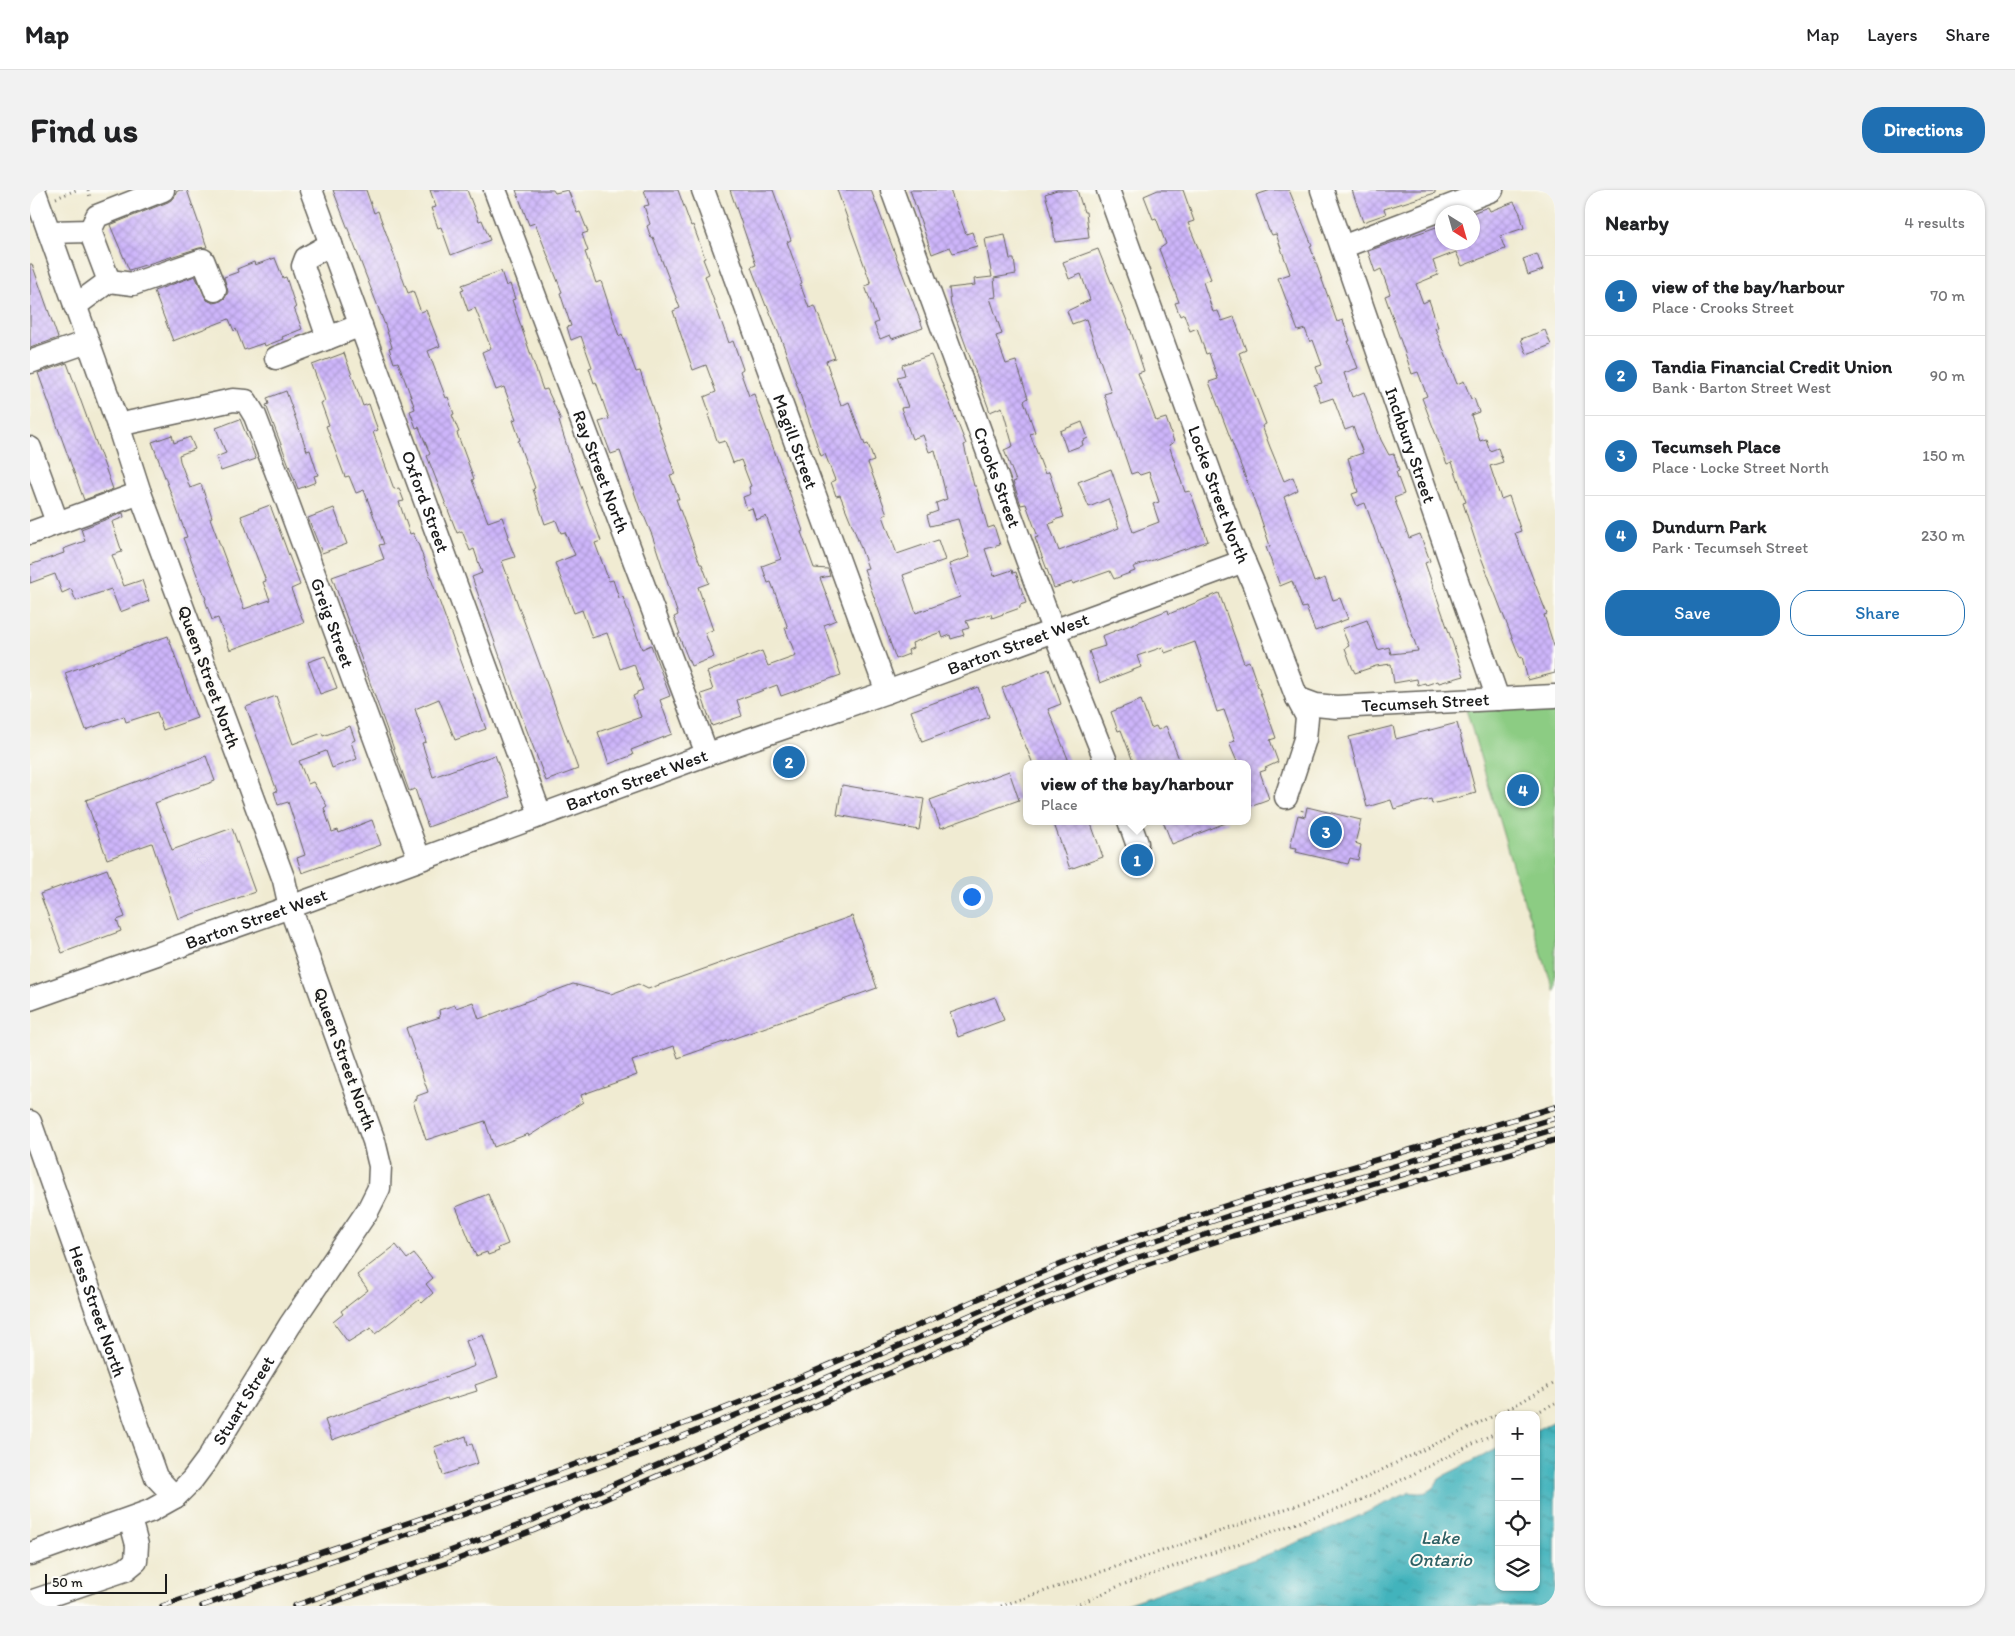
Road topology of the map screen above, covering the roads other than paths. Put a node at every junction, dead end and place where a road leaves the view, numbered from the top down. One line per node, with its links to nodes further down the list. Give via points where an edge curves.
1 (34, 190): 11 (street, Queen Street North)
2 (164, 190): 10 (street, via 97,216)
3 (312, 190): 12 (street, Oxford Street)
4 (495, 190): 33 (street, Ray Street North)
5 (703, 190): 29 (street, Magill Street)
6 (892, 190): 28 (street, Crooks Street)
7 (1108, 190): 27 (street, Locke Street North)
8 (1322, 190): 13 (street, Inchbury Street)
9 (1492, 190): 13 (street)
10 (90, 231): 11 (street); 14 (street)
11 (48, 232): 16 (street, Queen Street North)
12 (331, 244): 17 (street, Oxford Street); 18 (street, via 306,258 303,266)
13 (1342, 247): 32 (street, Inchbury Street)
14 (109, 281): 15 (street, via 133,284 203,260); 16 (street)
15 (215, 290)
16 (75, 306): 19 (street, Queen Street North)
17 (361, 325): 18 (street); 36 (street, Oxford Street)
18 (328, 338): 20 (street)
19 (87, 342): 21 (street); 22 (street, Queen Street North)
20 (276, 358)
21 (30, 362)
22 (118, 425): 24 (street, Queen Street North); 39 (street, Greig Street, via 232,400 246,401 255,416)
23 (30, 448): 25 (street)
24 (140, 493): 25 (street); 40 (street, Queen Street North, via 284,880)
25 (57, 522): 26 (street)
26 (30, 533)
27 (1244, 560): 28 (street, Barton Street West); 31 (street, Locke Street North)
28 (1054, 630): 29 (street, Barton Street West); 34 (street, Crooks Street)
29 (887, 692): 33 (street, Barton Street West)
30 (1555, 696): 32 (street, Tecumseh Street)
31 (1297, 698): 32 (street, Tecumseh Street, via 1316,705 1336,707); 35 (street, Locke Street North, via 1307,717 1305,739)
32 (1498, 700)
33 (707, 754): 36 (street, Barton Street West)
34 (1105, 760)
35 (1286, 797)
36 (540, 814): 39 (street, Barton Street West)
37 (1130, 825): 38 (street)
38 (1137, 843)
39 (419, 858): 40 (street, Barton Street West)
40 (290, 907): 41 (street, Barton Street West); 43 (street, Queen Street North, via 374,1141)
41 (30, 999)
42 (30, 1122): 44 (street, Hess Street North, via 156,1477)
43 (380, 1166): 44 (street, Stuart Street, via 379,1188 368,1210 290,1325 207,1460)
44 (175, 1497): 45 (street, Stuart Street)
45 (130, 1519): 46 (street, Stuart Street); 47 (street, via 137,1545 136,1561 125,1570)
46 (30, 1554)
47 (30, 1602)

